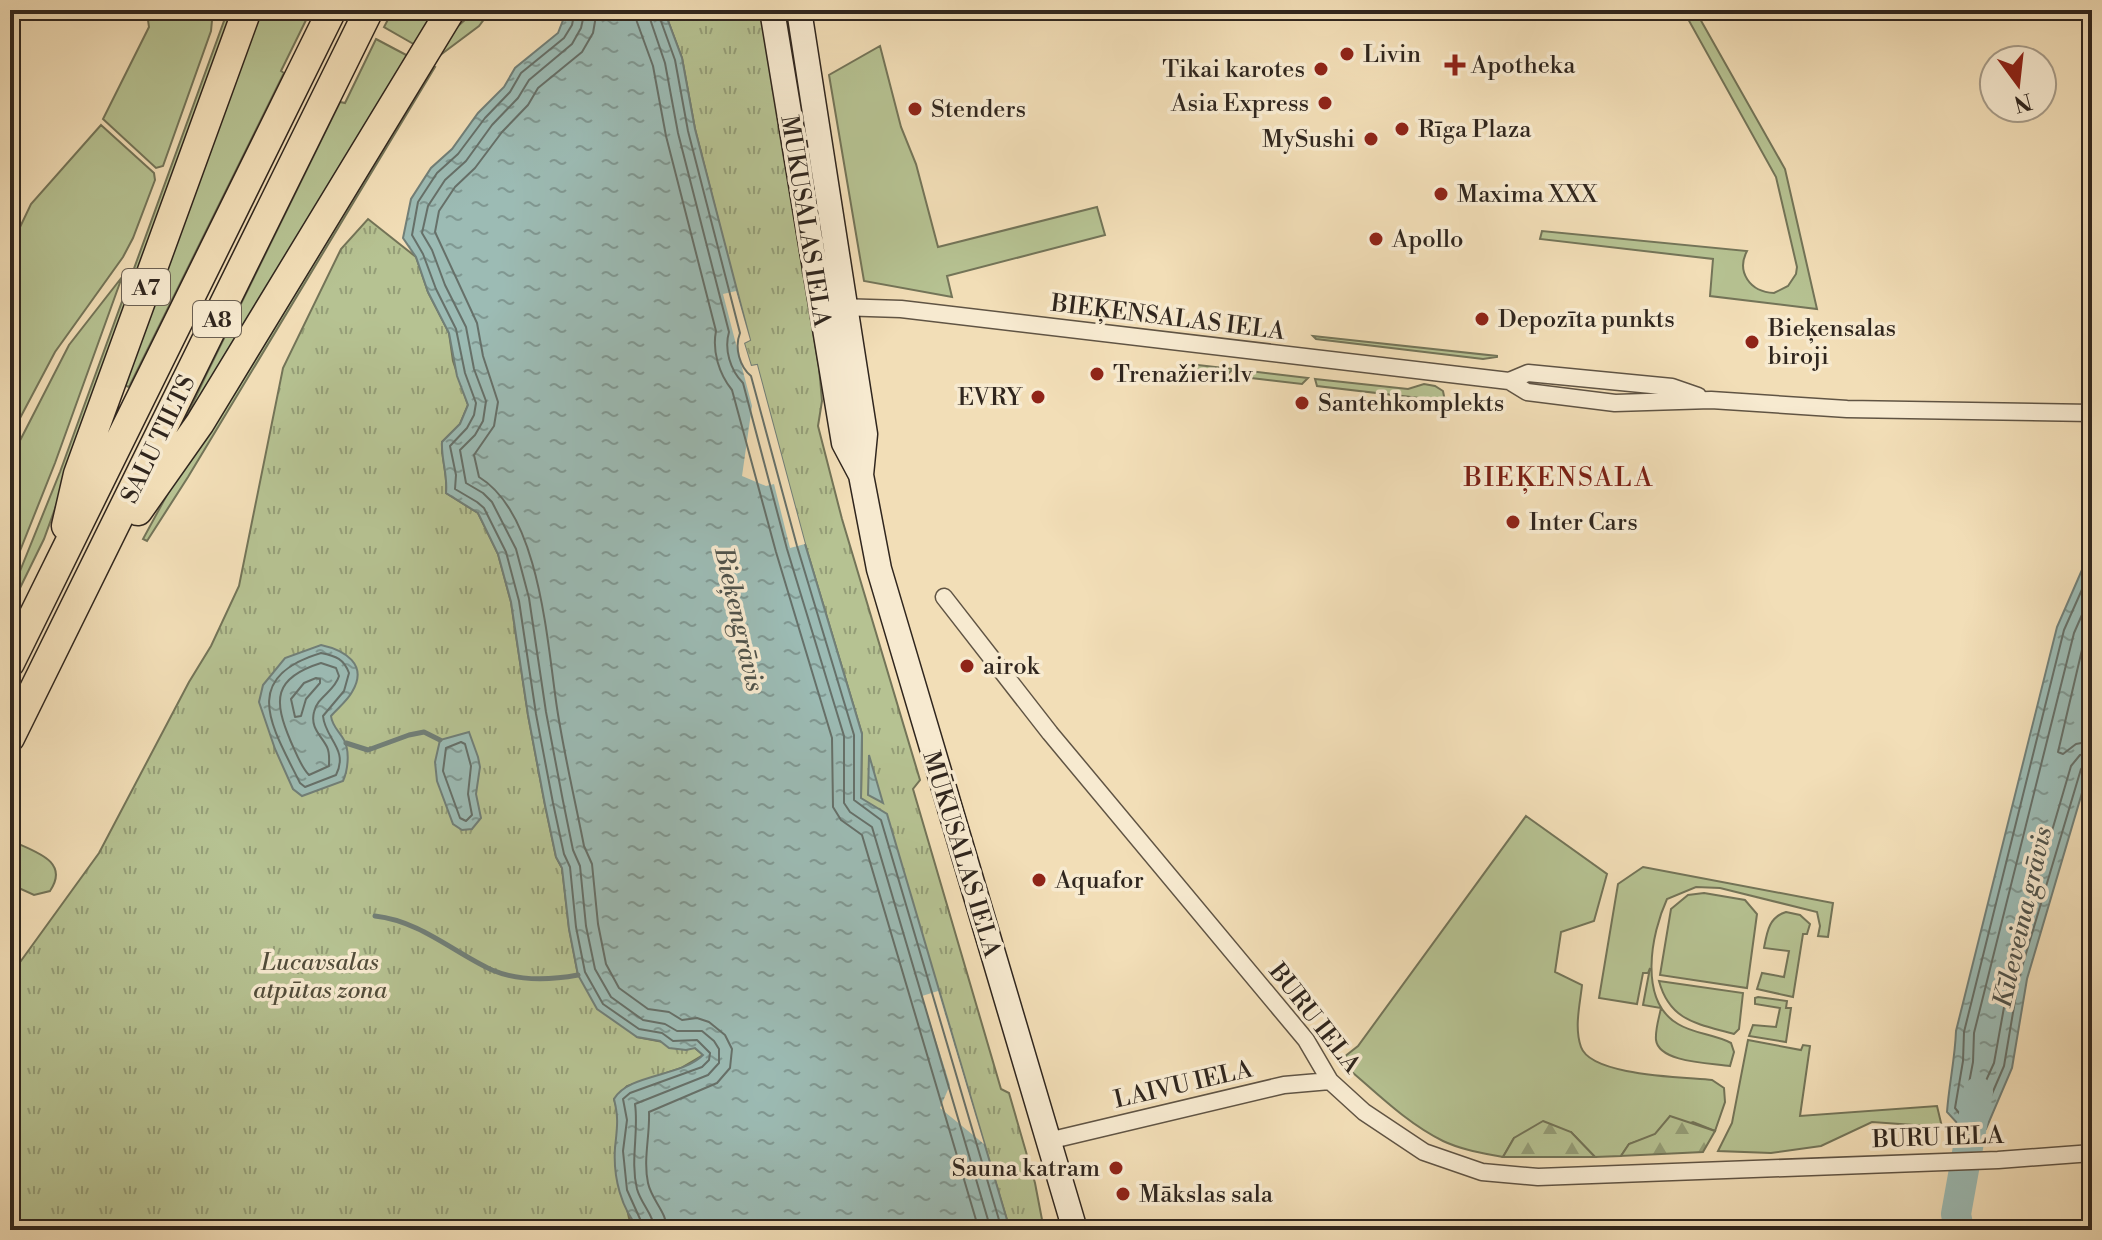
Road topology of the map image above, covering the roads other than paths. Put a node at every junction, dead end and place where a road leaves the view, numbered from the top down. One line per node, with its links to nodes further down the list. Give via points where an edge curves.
1 (247, 10): 11 (highway, A7, via 78,474)
2 (332, 10): 11 (highway, SALU TILTS / A8)
3 (369, 10): 12 (highway, SALU TILTS / A8)
4 (772, 10): 8 (main road, MŪKUSALAS IELA)
5 (799, 10): 7 (main road, MŪKUSALAS IELA)
6 (451, 16): 12 (highway, via 200,423)
7 (845, 306): 8 (street, BIEĶENSALAS IELA); 9 (street, BIEĶENSALAS IELA, via 1509,381 1527,392 1615,403 1711,400 1847,409); 10 (main road, MŪKUSALAS IELA, via 865,434)
8 (820, 308): 10 (main road, MŪKUSALAS IELA, via 844,443)
9 (2092, 413)
10 (861, 475): 17 (main road, MŪKUSALAS IELA, via 893,618)
11 (57, 567): 14 (highway, SALU TILTS / A7)
12 (88, 581): 15 (highway, SALU TILTS)
13 (944, 597): 16 (street, BURU IELA, via 1306,1040)
14 (10, 663)
15 (10, 738)
16 (1330, 1081): 17 (street, LAIVU IELA, via 1284,1085); 18 (street, BURU IELA, via 1364,1112 1424,1152 1497,1174 1538,1177)
17 (1048, 1141): 19 (main road, MŪKUSALAS IELA)
18 (2092, 1153)
19 (1075, 1230)

